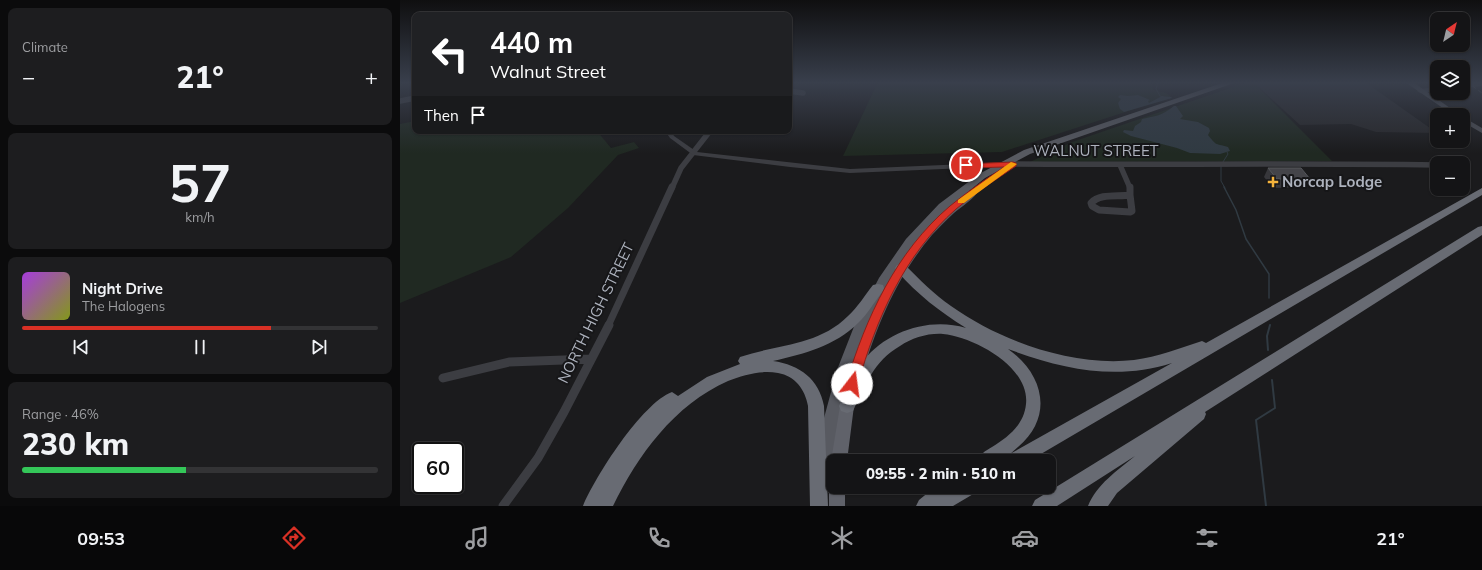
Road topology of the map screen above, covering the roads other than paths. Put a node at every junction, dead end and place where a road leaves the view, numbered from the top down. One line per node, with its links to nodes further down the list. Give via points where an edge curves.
1 (1163, 106): 7 (main road, via 1075,135)
2 (1470, 124): 3 (main road)
3 (1482, 132)
4 (670, 134): 6 (street, WALNUT STREET)
5 (708, 134): 6 (street, NORTH HIGH STREET)
6 (692, 153): 7 (street, WALNUT STREET, via 850,171); 16 (street, NORTH HIGH STREET, via 681,168)
7 (1007, 165): 8 (street, WALNUT STREET); 13 (main road, via 948,213 924,238); 14 (main road, via 970,185 933,216 904,248)
8 (1120, 165): 9 (street, WALNUT STREET); 11 (street, via 1130,188)
9 (1430, 165)
10 (1482, 191): 15 (highway)
11 (1130, 195): 11 (street, via 1130,212 1098,210 1092,206 1092,200 1095,198)
12 (1482, 230): 18 (highway)
13 (901, 268): 15 (highway, via 927,296 967,323 1016,346 1077,363 1112,367 1140,365); 19 (main road, via 881,304 867,337 857,364)
14 (878, 288): 27 (highway, via 852,322 827,338 803,348 728,367 702,378 679,393 656,413 626,449); 29 (main road, via 857,332 839,384 828,435)
15 (1222, 340): 22 (highway)
16 (591, 359): 17 (street, via 509,362); 26 (street, NORTH HIGH STREET, via 538,458)
17 (444, 378)
18 (1217, 396): 33 (highway); 34 (highway, via 1113,485)
19 (847, 406): 20 (highway); 21 (highway, via 868,366 881,352 898,340 915,333 934,330 951,330 973,336 995,346 1017,365 1029,384 1034,403 1032,418 1024,431)
20 (840, 454)
21 (996, 454)
22 (1026, 454)
23 (837, 494): 30 (highway)
24 (940, 494): 31 (highway)
25 (957, 494): 32 (highway)
26 (503, 506)
27 (592, 506)
28 (604, 506): 29 (highway, via 636,450 675,406 718,378 763,366 780,367 794,372 806,381 813,393 816,406)
29 (820, 506)
30 (837, 506)
31 (925, 506)
32 (936, 506)
33 (1041, 506)
34 (1097, 506)

